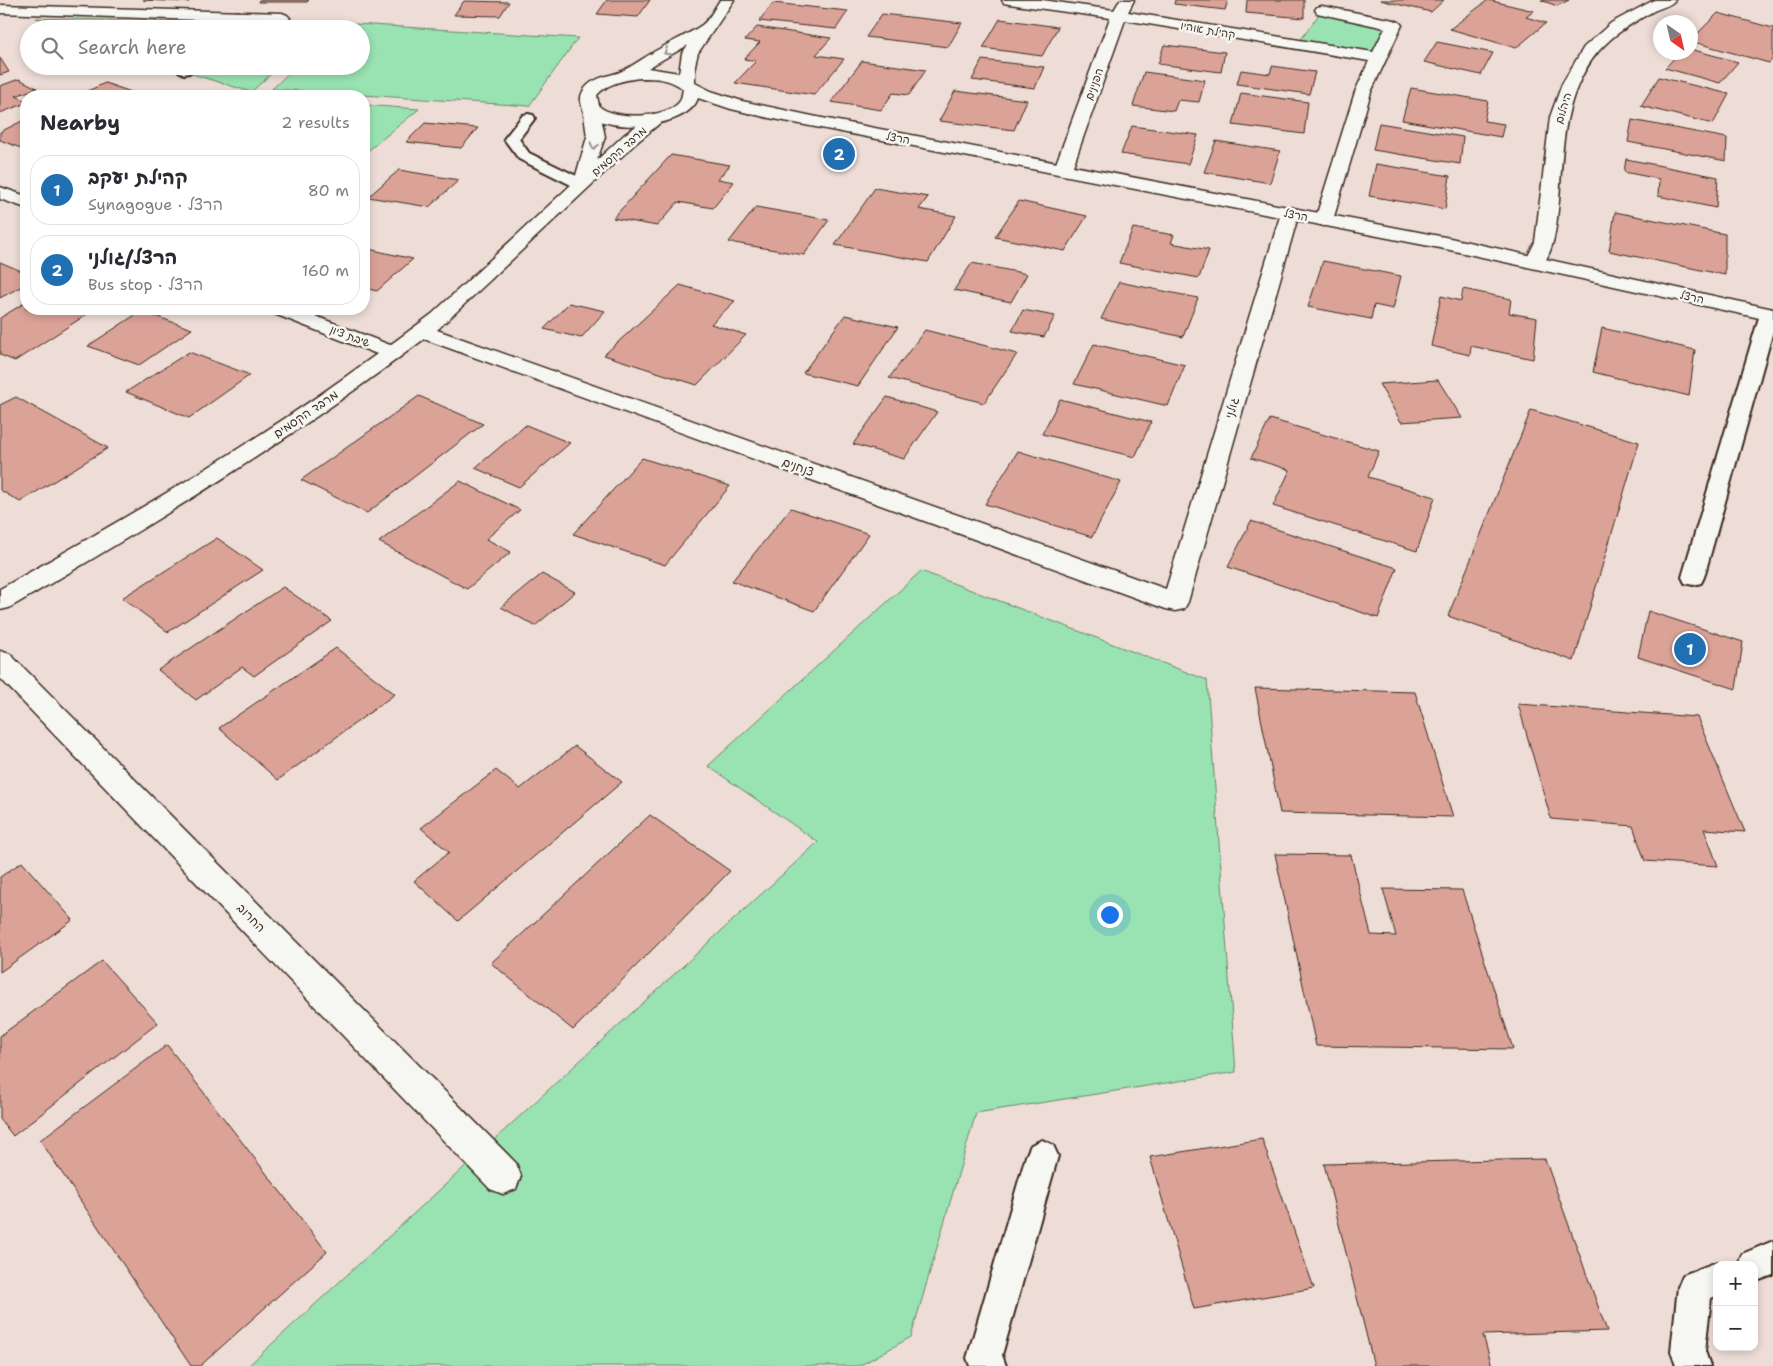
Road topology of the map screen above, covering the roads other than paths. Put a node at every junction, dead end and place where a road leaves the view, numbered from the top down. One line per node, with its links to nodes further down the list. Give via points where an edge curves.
1 (727, 0): 11 (street)
2 (1009, 0): 7 (street, קהילת אוהיו)
3 (1127, 0): 7 (street, הפנינים)
4 (1668, 0): 26 (street, היהלום, via 1616,26 1590,50 1570,84 1558,117 1545,242)
5 (1326, 5): 12 (street); 13 (street, via 1394,25)
6 (0, 9): 8 (street)
7 (1120, 15): 12 (street, קהילת אוהיו); 20 (street, הפנינים)
8 (238, 16): 9 (street); 10 (lane)
9 (282, 18)
10 (234, 20)
11 (707, 27): 14 (street, one-way to 14); 15 (street, via 690,53 687,65)
12 (1297, 45): 13 (street, קהילת אוהיו)
13 (1378, 58): 25 (street, via 1363,92)
14 (626, 75): 15 (street, הרצל, via 655,73 679,79); 16 (street, via 599,85 591,92)
15 (689, 86): 17 (street, מרבד הקסמים, via 692,95 689,102); 19 (street, הרצל, via 704,95 742,106)
16 (590, 108): 17 (street, הרצל, via 598,114 625,121); 21 (street, מרבד הקסמים, one-way to 21, via 596,137)
17 (665, 116): 19 (street, הרצל, via 703,112); 21 (street, מרבד הקסמים, via 630,139)
18 (528, 118): 21 (lane, via 511,139 524,156)
19 (817, 122): 20 (street, הרצל)
20 (1063, 169): 24 (street, הרצל)
21 (581, 184): 29 (street, מרבד הקסמים, via 439,318)
22 (0, 192): 23 (street)
23 (20, 200)
24 (1290, 213): 25 (street, הרצל); 33 (street, גולני)
25 (1324, 220): 26 (street, הרצל)
26 (1536, 262): 27 (street, הרצל)
27 (1771, 314): 31 (lane)
28 (294, 315): 30 (street, שיבת ציון)
29 (421, 331): 30 (street, מרבד הקסמים); 33 (street, צנחנים)
30 (392, 353): 32 (street, מרבד הקסמים, via 253,450 136,523)
31 (1692, 578)
32 (0, 601)
33 (1175, 602)
34 (0, 661): 36 (street, החרוב)
35 (1042, 1156): 40 (lane, via 984,1358)
36 (503, 1176)
37 (1773, 1258): 38 (lane)
38 (1758, 1264)
39 (1713, 1280): 41 (lane, via 1695,1287 1688,1351)
40 (989, 1366)
41 (1693, 1366)

